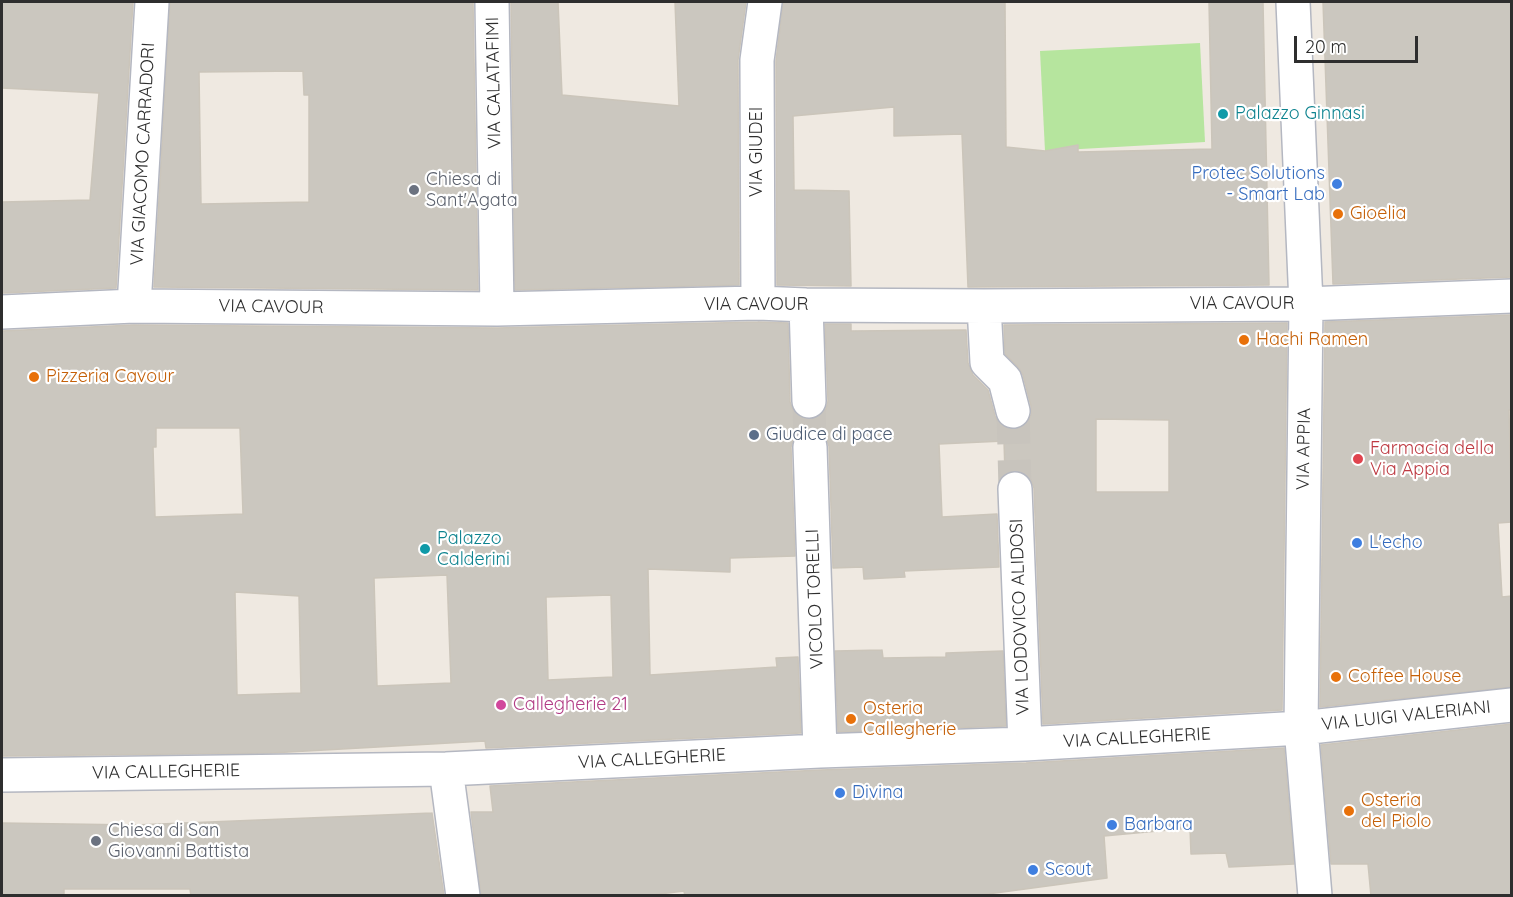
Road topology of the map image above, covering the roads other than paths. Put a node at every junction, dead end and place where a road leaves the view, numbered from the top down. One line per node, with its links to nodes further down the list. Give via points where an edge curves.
1 (152, 2): 9 (street, VIA GIACOMO CARRADORI)
2 (492, 2): 11 (street, VIA CALATAFIMI)
3 (765, 2): 6 (street, VIA GIUDEI, via 757,60)
4 (1293, 2): 7 (street, VIA APPIA)
5 (1512, 296): 7 (street, VIA CAVOUR)
6 (758, 303): 8 (street, VIA CAVOUR); 11 (street, VIA CAVOUR)
7 (1306, 304): 10 (street, VIA CAVOUR); 18 (street, VIA APPIA)
8 (806, 305): 10 (street, VIA CAVOUR); 13 (street)
9 (134, 306): 11 (street, VIA CAVOUR); 12 (street, VIA CAVOUR)
10 (984, 306): 14 (street, via 987,362 1005,380)
11 (497, 309)
12 (2, 312)
13 (809, 401)
14 (1014, 411)
15 (810, 447): 20 (street, VICOLO TORELLI)
16 (1015, 489): 19 (street, VIA LODOVICO ALIDOSI)
17 (1512, 705): 18 (street, VIA LUIGI VALERIANI)
18 (1301, 728): 19 (street, VIA CALLEGHERIE); 24 (street, VIA APPIA)
19 (1025, 744): 20 (street, VIA CALLEGHERIE)
20 (820, 751): 21 (street, VIA CALLEGHERIE)
21 (446, 769): 22 (street, VIA CALLEGHERIE); 23 (street)
22 (2, 775)
23 (463, 896)
24 (1315, 896)

